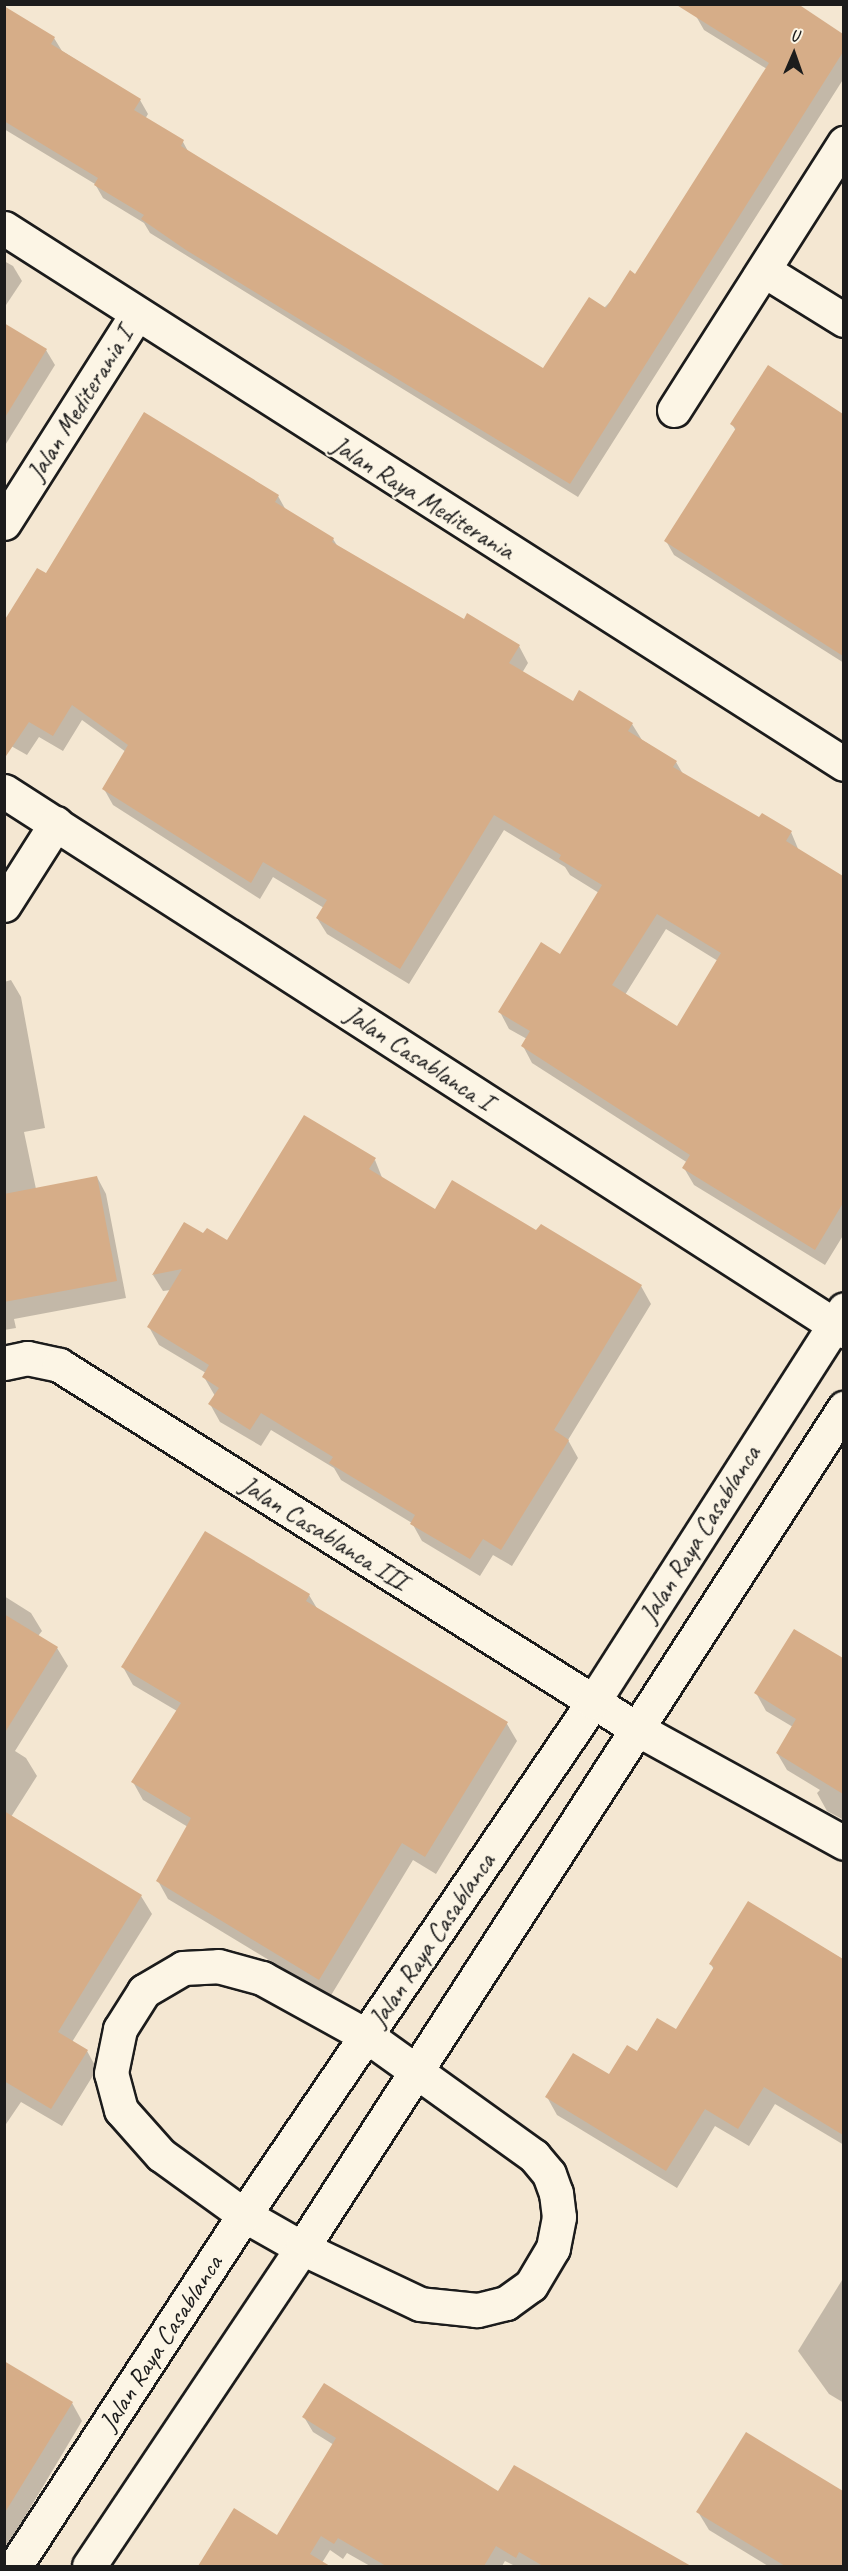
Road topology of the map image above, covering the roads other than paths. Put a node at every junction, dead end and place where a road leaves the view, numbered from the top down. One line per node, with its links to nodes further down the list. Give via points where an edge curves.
1 (843, 143): 3 (street)
2 (4, 228): 4 (street, Jalan Raya Mediterania)
3 (765, 270): 5 (street); 6 (street)
4 (136, 315): 7 (street, Jalan Mediterania I); 8 (street, Jalan Raya Mediterania)
5 (843, 320)
6 (674, 410)
7 (4, 523)
8 (843, 764)
9 (4, 791): 10 (street, Jalan Casablanca I)
10 (56, 823): 11 (street); 12 (street, Jalan Casablanca I)
11 (4, 904)
12 (840, 1322): 15 (street, Jalan Raya Casablanca)
13 (4, 1363): 15 (street, Jalan Casablanca III, via 27,1358 59,1365)
14 (843, 1408): 16 (street, Jalan Raya Casablanca)
15 (593, 1702): 16 (street, Jalan Casablanca III); 18 (street, Jalan Raya Casablanca)
16 (637, 1729): 17 (street, Jalan Casablanca III); 19 (street, Jalan Raya Casablanca)
17 (843, 1843)
18 (367, 2036): 19 (street); 20 (street, Jalan Raya Casablanca); 20 (street, via 262,1978 218,1966 183,1968 144,1991 120,2029 111,2073 121,2110 161,2156)
19 (415, 2067): 21 (street, Jalan Raya Casablanca); 21 (street, via 534,2156 549,2174 559,2217 553,2248 542,2270 531,2285 506,2303 477,2310 450,2310 420,2304)
20 (244, 2215): 21 (street); 22 (street, Jalan Raya Casablanca)
21 (302, 2248): 23 (street, Jalan Raya Casablanca)
22 (15, 2566)
23 (89, 2566)

